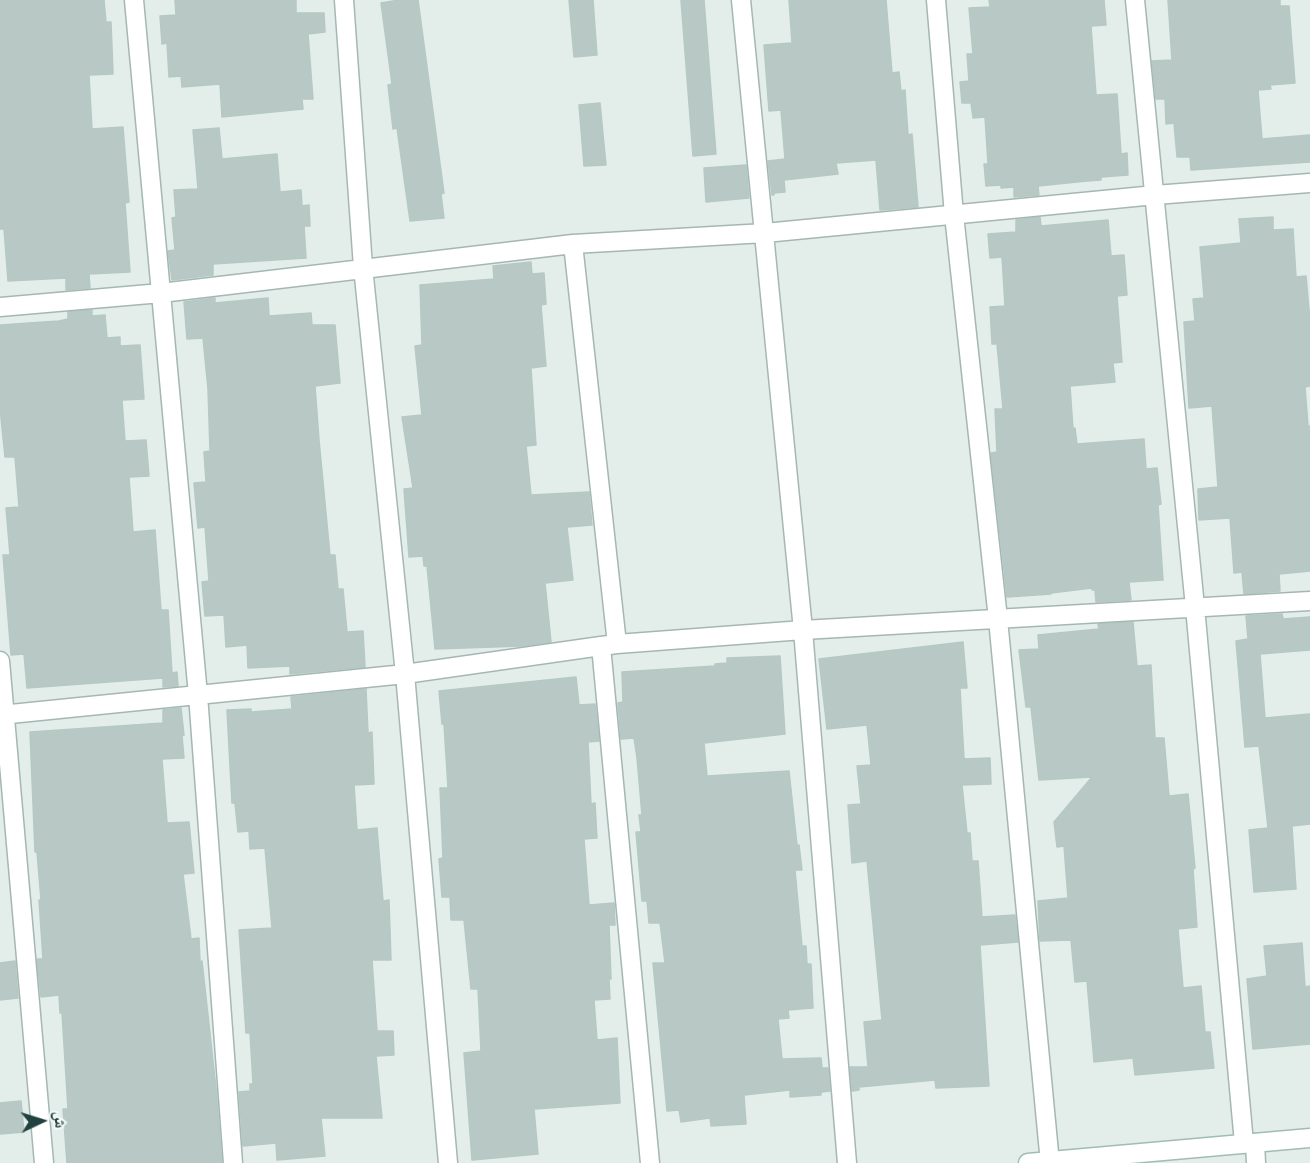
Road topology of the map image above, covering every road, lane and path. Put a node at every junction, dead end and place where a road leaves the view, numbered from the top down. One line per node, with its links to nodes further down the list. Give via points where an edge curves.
1 (134, 0): 12 (street)
2 (344, 0): 11 (street)
3 (741, 0): 9 (street)
4 (936, 0): 8 (street)
5 (1135, 0): 7 (street)
6 (1310, 183): 7 (street)
7 (1155, 195): 8 (street); 15 (street)
8 (954, 215): 9 (street); 16 (street)
9 (765, 234): 10 (street); 17 (street)
10 (573, 244): 11 (street); 18 (street)
11 (363, 267): 12 (street); 20 (street)
12 (161, 293): 13 (street); 21 (street)
13 (0, 307)
14 (1310, 601): 15 (street)
15 (1195, 607): 16 (street); 24 (street)
16 (998, 619): 17 (street); 25 (street)
17 (803, 630): 18 (street); 30 (street)
18 (609, 645): 20 (street); 29 (street)
19 (0, 661): 22 (street)
20 (405, 674): 21 (street); 28 (street)
21 (198, 695): 22 (street); 27 (street)
22 (2, 714): 26 (street)
23 (1310, 1138): 24 (street)
24 (1249, 1143): 25 (street); 32 (street)
25 (1050, 1162): 31 (street)
26 (44, 1163)
27 (233, 1163)
28 (448, 1163)
29 (650, 1163)
30 (847, 1163)
31 (1028, 1163)
32 (1256, 1163)

